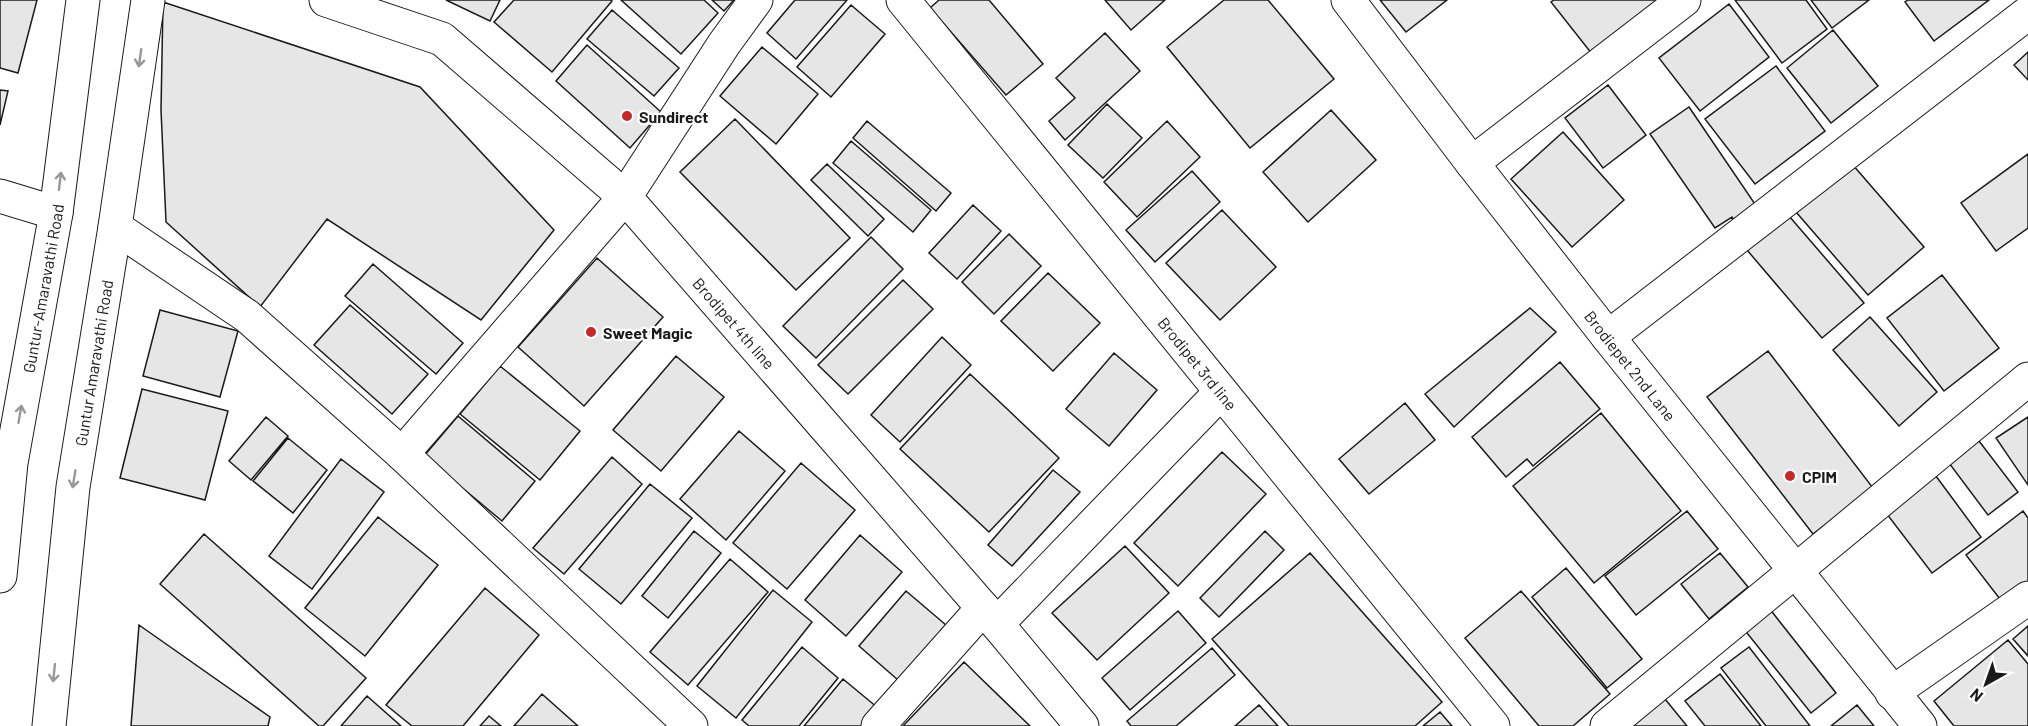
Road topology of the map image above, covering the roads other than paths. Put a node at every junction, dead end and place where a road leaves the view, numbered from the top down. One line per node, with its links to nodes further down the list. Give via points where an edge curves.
1 (83, 0): 12 (street, Guntur-Amaravathi Road, one-way to 1)
2 (148, 0): 13 (street, Guntur Amaravathi Road, one-way to 13)
3 (326, 0): 11 (street, Brodipet 4th line, via 442,39)
4 (756, 0): 11 (street)
5 (903, 0): 16 (street, Brodipet 3rd line)
6 (1348, 0): 9 (street, Brodiepet 2nd Lane)
7 (1684, 0): 9 (street)
8 (2028, 13): 14 (street)
9 (1472, 163): 14 (street, Brodiepet 2nd Lane)
10 (0, 196): 12 (street)
11 (625, 197): 17 (street); 22 (street, Brodipet 4th line)
12 (56, 213): 18 (street, Guntur-Amaravathi Road, one-way to 12)
13 (115, 227): 17 (street, via 247,316); 24 (street, Guntur Amaravathi Road, one-way to 24, via 73,487)
14 (1608, 337): 19 (street, Brodiepet 2nd Lane)
15 (2028, 379): 19 (street)
16 (1221, 392): 22 (street); 28 (street, Brodipet 3rd line)
17 (402, 454): 25 (street)
18 (6, 462): 20 (street, Guntur-Amaravathi Road)
19 (1794, 571): 23 (street, Brodiepet 2nd Lane); 29 (street)
20 (0, 576)
21 (2028, 597): 23 (street)
22 (990, 616): 26 (street); 27 (street, Brodipet 4th line)
23 (1892, 693): 30 (street, Brodiepet 2nd Lane)
24 (49, 726)
25 (691, 726)
26 (878, 726)
27 (1082, 726)
28 (1492, 726)
29 (1606, 726)
30 (1920, 726)

